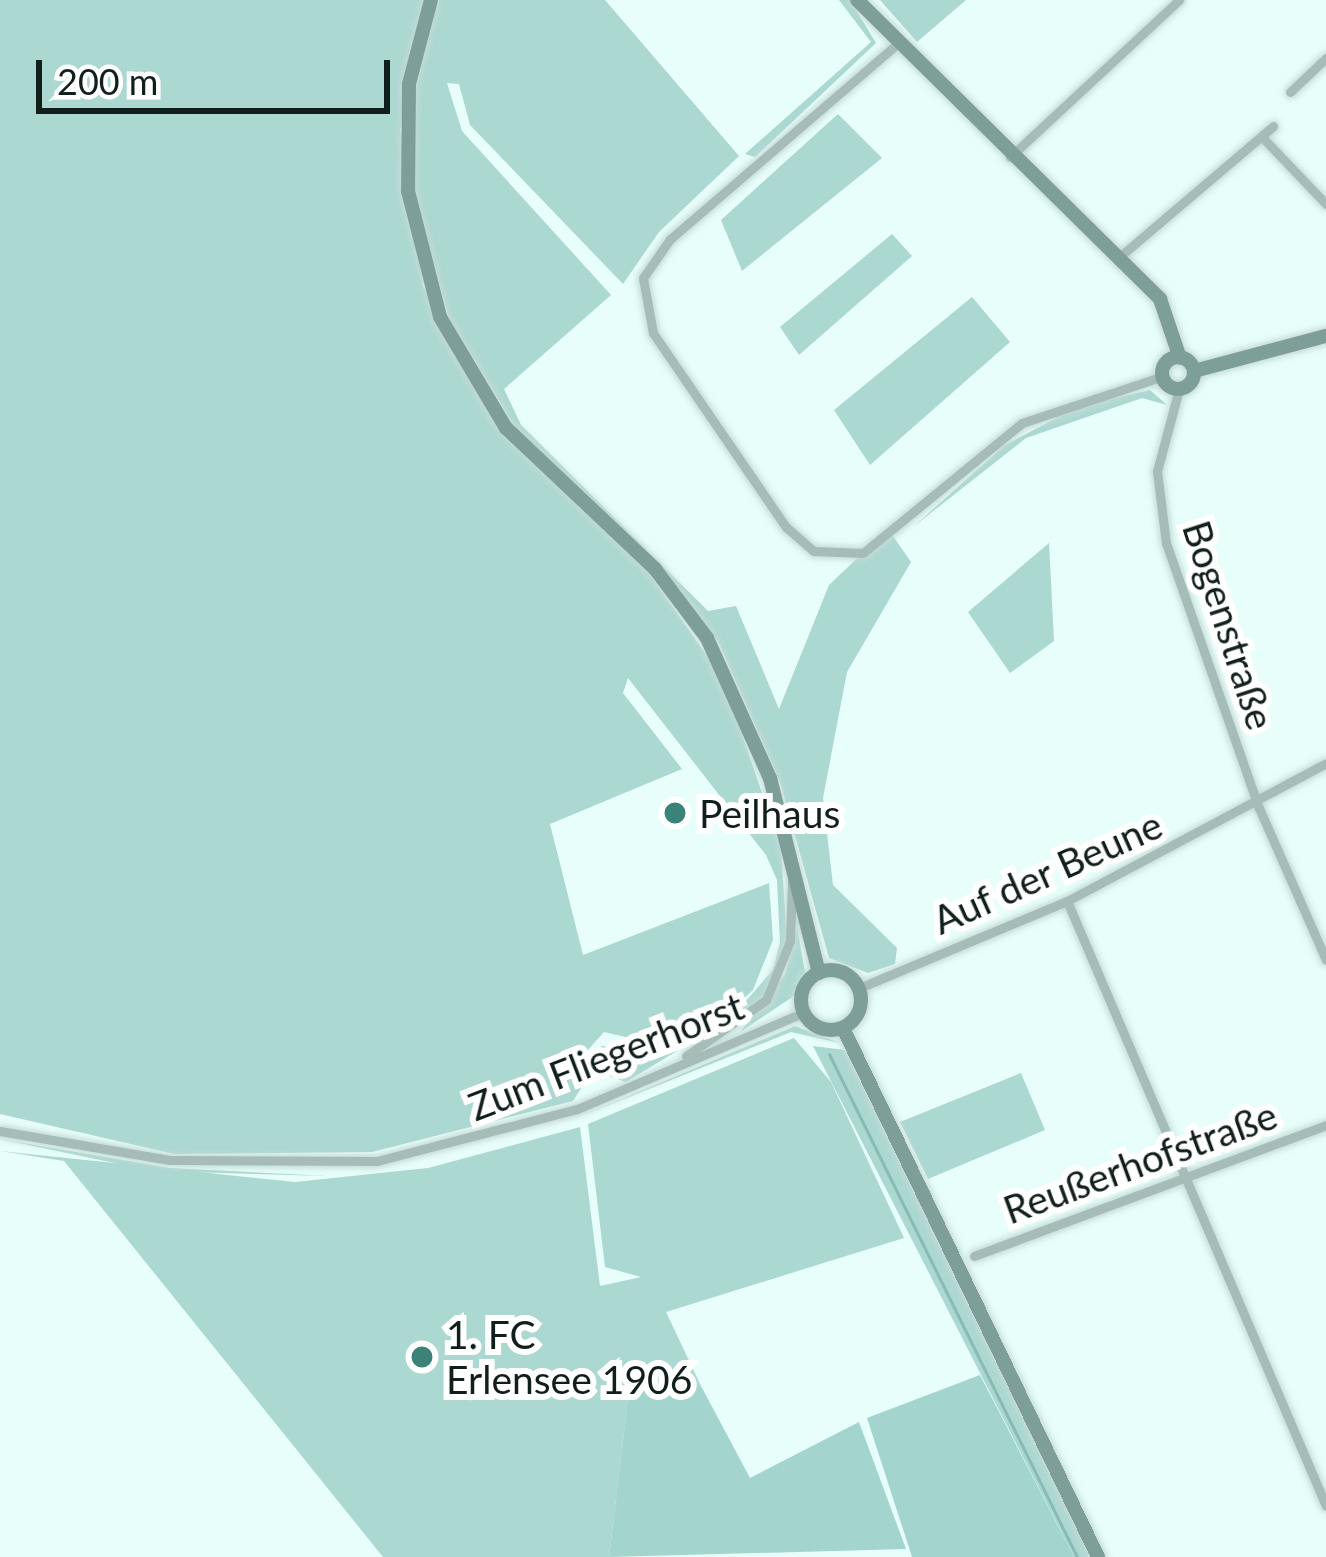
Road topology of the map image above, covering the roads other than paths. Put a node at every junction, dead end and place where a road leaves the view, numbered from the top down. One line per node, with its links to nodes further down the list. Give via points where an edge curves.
1 (430, 0): 19 (main road, via 410,85 407,171 440,317 506,428 655,568 707,638 748,715)
2 (857, 0): 4 (main road)
3 (1180, 0): 9 (street)
4 (897, 44): 9 (main road); 15 (street, via 670,239 643,278 653,333 786,526 814,551 863,553 1022,423)
5 (1326, 58): 6 (street)
6 (1289, 92)
7 (1273, 126): 8 (street)
8 (1262, 137): 10 (street); 11 (street)
9 (1010, 157): 11 (main road)
10 (1326, 204)
11 (1117, 259): 13 (main road, via 1160,299)
12 (1326, 336): 14 (main road)
13 (1180, 358): 14 (main road); 15 (main road)
14 (1194, 371): 16 (main road)
15 (1163, 376): 16 (main road)
16 (1179, 389): 18 (street, Bogenstraße, via 1157,471 1166,543)
17 (1326, 763): 18 (street, Auf der Beune)
18 (1259, 808): 20 (street, Auf der Beune); 21 (street, Bogenstraße)
19 (793, 872): 22 (main road); 26 (street, via 790,941 766,1000)
20 (1067, 901): 23 (street, Auf der Beune); 29 (street)
21 (1326, 959)
22 (820, 973): 23 (main road); 24 (main road, via 806,985)
23 (859, 988): 25 (main road, via 857,1016)
24 (804, 1012): 25 (main road, via 824,1029); 26 (street, Zum Fliegerhorst)
25 (842, 1028): 32 (main road)
26 (656, 1075): 28 (street, Zum Fliegerhorst, via 542,1121 359,1164 170,1160)
27 (1326, 1125): 29 (street, Reußerhofstraße)
28 (0, 1131)
29 (1190, 1174): 30 (street, Reußerhofstraße); 31 (street)
30 (974, 1256)
31 (1326, 1506)
32 (1099, 1557)

